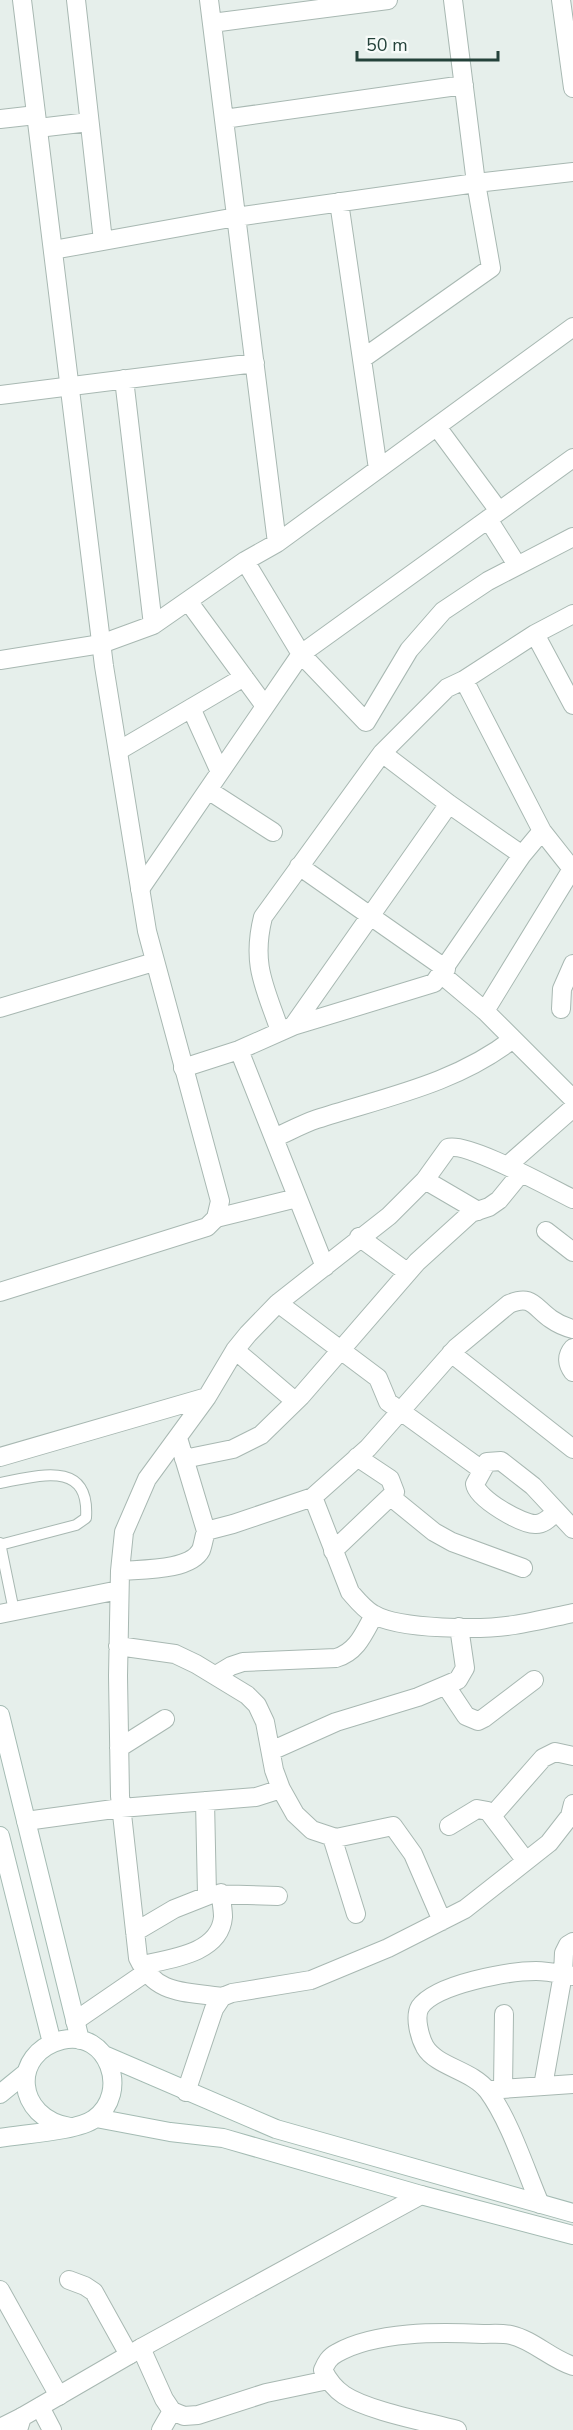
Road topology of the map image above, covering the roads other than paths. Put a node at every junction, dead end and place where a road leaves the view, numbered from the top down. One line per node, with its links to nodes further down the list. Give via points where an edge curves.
1 (22, 0): 12 (street)
2 (76, 0): 13 (street)
3 (209, 0): 7 (street)
4 (388, 0): 7 (street)
5 (453, 0): 8 (street)
6 (561, 0): 9 (street)
7 (212, 23): 11 (street)
8 (464, 85): 11 (street); 15 (street)
9 (573, 88)
10 (0, 119): 12 (street)
11 (224, 119): 17 (street)
12 (37, 121): 13 (street); 19 (street)
13 (90, 122): 18 (street)
14 (573, 172): 15 (street)
15 (476, 183): 16 (street); 21 (street, via 491,268)
16 (339, 202): 17 (street); 21 (street)
17 (236, 217): 18 (street); 22 (street)
18 (103, 241): 19 (street)
19 (53, 250): 24 (street)
20 (573, 327): 26 (street)
21 (362, 359): 28 (street)
22 (255, 363): 23 (street); 31 (street)
23 (124, 379): 24 (street); 36 (street)
24 (69, 386): 25 (street); 38 (street)
25 (0, 395)
26 (437, 427): 28 (street); 29 (street)
27 (573, 458): 29 (street)
28 (378, 470): 31 (street)
29 (493, 515): 33 (street); 39 (street)
30 (573, 537): 33 (street)
31 (277, 543): 32 (street)
32 (245, 561): 34 (street); 39 (street)
33 (517, 565): 46 (street, via 443,611 409,650)
34 (188, 601): 36 (street); 41 (street)
35 (573, 614): 37 (street)
36 (153, 625): 38 (street)
37 (535, 634): 42 (street); 43 (street)
38 (101, 644): 40 (street); 48 (street)
39 (300, 654): 44 (street); 46 (street)
40 (0, 660)
41 (244, 677): 44 (street); 45 (street)
42 (464, 680): 47 (street, via 447,688); 52 (street)
43 (573, 705)
44 (265, 706): 49 (street)
45 (191, 708): 48 (street); 49 (street)
46 (366, 723): 47 (street)
47 (387, 748): 51 (street); 55 (street)
48 (118, 751): 57 (street)
49 (220, 772): 50 (street)
50 (208, 790): 53 (street); 57 (street)
51 (449, 804): 54 (street); 58 (street)
52 (542, 831): 54 (street); 56 (street)
53 (273, 832)
54 (522, 855): 61 (street)
55 (299, 866): 58 (street); 65 (street, via 263,917 258,939 258,969)
56 (573, 869): 64 (street)
57 (140, 889): 59 (street)
58 (370, 916): 61 (street); 65 (street)
59 (154, 962): 62 (street); 68 (street)
60 (573, 964): 63 (street, via 562,989)
61 (443, 971): 64 (street); 65 (street, via 434,982)
62 (0, 1008)
63 (561, 1009)
64 (484, 1011): 66 (street)
65 (286, 1028): 67 (street)
66 (513, 1039): 69 (street); 71 (street, via 456,1074 314,1120)
67 (239, 1050): 68 (street); 71 (street)
68 (183, 1068): 77 (street, via 220,1201)
69 (573, 1099)
70 (573, 1108): 72 (street)
71 (274, 1138): 74 (street)
72 (514, 1169): 73 (street, via 452,1146 441,1155); 75 (street); 76 (street, via 499,1200)
73 (425, 1180): 76 (street); 79 (street, via 389,1216)
74 (297, 1198): 77 (street); 81 (street)
75 (573, 1199)
76 (478, 1210): 82 (street)
77 (216, 1218): 83 (street, via 207,1227)
78 (546, 1231): 80 (street)
79 (359, 1237): 81 (street); 82 (street)
80 (573, 1252)
81 (326, 1267): 84 (street)
82 (407, 1272): 88 (street)
83 (0, 1292)
84 (278, 1303): 87 (street); 88 (street)
85 (573, 1329): 89 (street, via 550,1318 534,1304 518,1300 502,1309)
86 (573, 1348): 90 (street, via 568,1359)
87 (235, 1350): 91 (street); 92 (street)
88 (341, 1350): 92 (street); 93 (street, via 378,1378 385,1398)
89 (452, 1353): 93 (street); 95 (street)
90 (573, 1372)
91 (207, 1396): 94 (street); 96 (street)
92 (296, 1401): 98 (street, via 248,1443)
93 (401, 1411): 97 (street); 99 (street)
94 (178, 1438): 98 (street); 109 (street, via 137,1499 124,1532)
95 (573, 1449)
96 (0, 1457)
97 (357, 1457): 101 (street); 102 (street, via 390,1479 395,1492)
98 (184, 1460): 105 (street)
99 (482, 1470): 103 (street, via 487,1462 501,1461 528,1481); 103 (street, via 476,1489 489,1502 533,1525)
100 (0, 1483): 106 (lane, via 42,1475 72,1478 83,1492 87,1509 86,1518 76,1525)
101 (313, 1497): 105 (street); 107 (street)
102 (391, 1497): 107 (street); 108 (street, via 452,1542)
103 (556, 1512): 104 (street)
104 (573, 1529)
105 (206, 1531): 109 (street, via 201,1550 192,1561)
106 (0, 1545): 111 (lane)
107 (333, 1551): 113 (street, via 350,1592)
108 (523, 1569)
109 (120, 1571): 110 (street)
110 (119, 1590): 111 (street); 115 (street)
111 (7, 1612)
112 (573, 1613): 114 (street, via 512,1626)
113 (374, 1615): 114 (street, via 394,1622); 116 (street, via 356,1646 346,1655 243,1662)
114 (459, 1627): 118 (street, via 465,1668 458,1680)
115 (118, 1646): 116 (street, via 175,1654); 121 (street)
116 (216, 1676): 122 (street, via 257,1705)
117 (534, 1680): 118 (street, via 478,1721 466,1716)
118 (446, 1686): 122 (street, via 336,1722)
119 (0, 1715): 129 (street)
120 (165, 1719): 121 (street)
121 (119, 1748): 127 (street)
122 (271, 1751): 124 (street)
123 (573, 1756): 128 (street, via 555,1752 543,1758)
124 (281, 1789): 125 (street, via 256,1797); 132 (street, via 295,1814 312,1830)
125 (205, 1801): 127 (street); 134 (street)
126 (573, 1804): 133 (street, via 570,1816 549,1843)
127 (121, 1808): 129 (street); 138 (street)
128 (492, 1816): 130 (street, via 477,1809); 133 (street)
129 (26, 1821): 144 (street)
130 (449, 1826)
131 (0, 1836): 146 (street)
132 (332, 1837): 136 (street); 137 (street, via 393,1826 413,1854)
133 (526, 1861): 137 (street, via 465,1909)
134 (214, 1894): 135 (street); 138 (street, via 174,1909); 140 (street, via 223,1918 211,1941)
135 (278, 1896)
136 (356, 1914)
137 (442, 1921): 142 (street, via 311,1980)
138 (135, 1932): 140 (street)
139 (573, 1942): 141 (street, via 564,1953)
140 (143, 1969): 142 (street, via 156,1983 168,1988); 144 (street)
141 (568, 1975): 150 (street); 151 (street, via 536,1971 473,1980 421,2007 417,2015 427,2050)
142 (222, 1997): 152 (street, via 214,2009)
143 (504, 2014): 151 (street)
144 (75, 2021): 145 (street)
145 (80, 2040): 146 (street); 147 (street)
146 (52, 2043): 148 (street, via 34,2058)
147 (104, 2055): 152 (street); 154 (street, via 113,2075 112,2096)
148 (27, 2072): 153 (street); 155 (street, via 27,2092 35,2110 57,2125)
149 (573, 2084): 150 (street)
150 (543, 2086): 151 (street)
151 (495, 2089): 158 (street)
152 (186, 2092): 158 (street, via 276,2130)
153 (0, 2094)
154 (96, 2118): 155 (street); 157 (street, via 223,2138)
155 (70, 2127): 156 (street)
156 (0, 2138)
157 (421, 2195): 160 (street); 163 (street)
158 (540, 2204): 159 (street)
159 (573, 2213)
160 (573, 2235)
161 (69, 2280): 163 (street, via 94,2292)
162 (0, 2290): 166 (street)
163 (135, 2352): 166 (street); 168 (street)
164 (573, 2366): 165 (street, via 512,2335 454,2332 361,2343 327,2361 323,2370)
165 (328, 2380): 168 (street, via 266,2393 198,2415 184,2416); 169 (street, via 357,2402)
166 (59, 2396): 167 (street)
167 (40, 2407): 170 (street); 172 (street)
168 (172, 2411): 173 (street)
169 (404, 2423): 174 (street)
170 (20, 2424): 171 (street)
171 (0, 2428)
172 (52, 2430)
173 (161, 2430)
174 (457, 2430)

